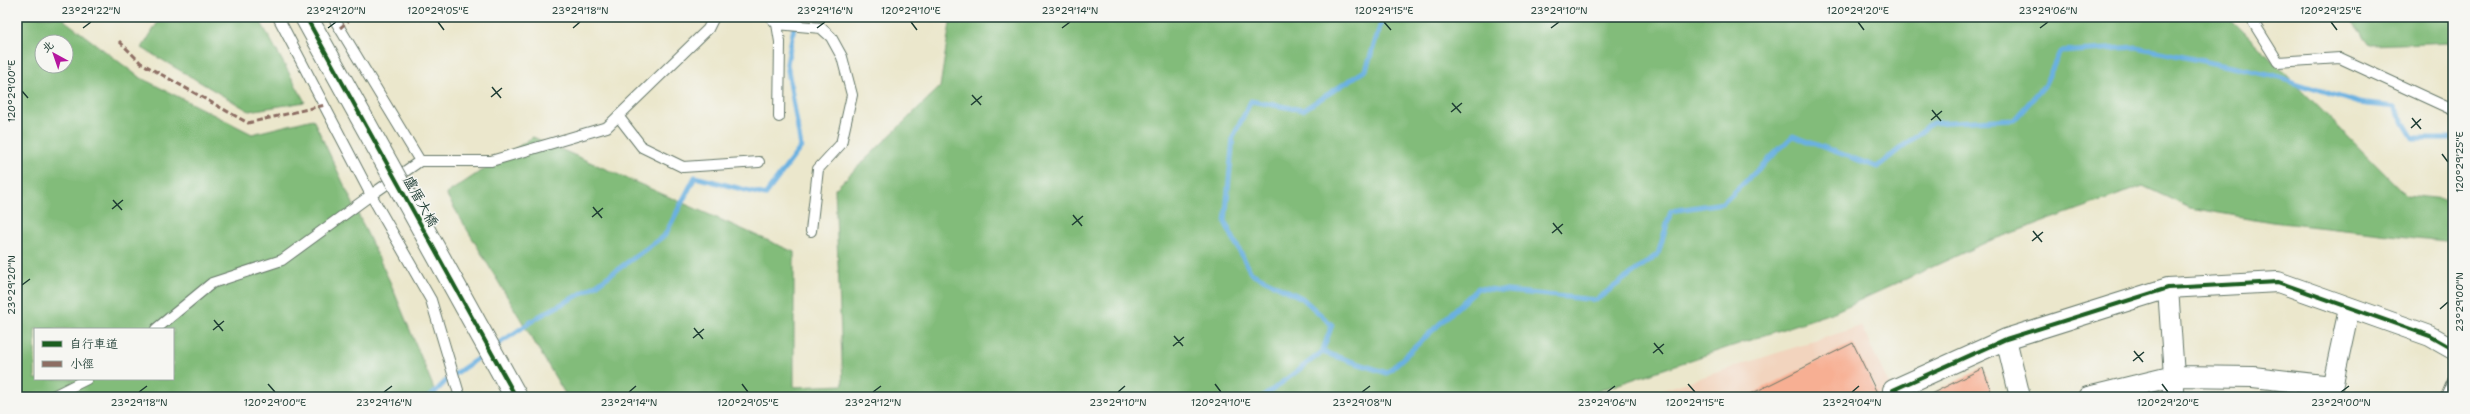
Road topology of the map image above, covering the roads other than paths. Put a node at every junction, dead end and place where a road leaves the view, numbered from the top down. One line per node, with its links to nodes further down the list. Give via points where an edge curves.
1 (278, 17): 12 (lane)
2 (306, 17): 26 (street, 盧厝大橋, bridge)
3 (333, 17): 10 (lane)
4 (714, 17): 8 (lane, via 708,29)
5 (2250, 17): 7 (lane, via 2278,62 2340,58)
6 (778, 22): 9 (lane); 13 (lane, via 821,28 831,37 842,57 852,95 840,144 818,169)
7 (2453, 110)
8 (618, 116): 10 (lane, via 607,127 491,161); 11 (lane, via 642,147 683,167)
9 (779, 117)
10 (420, 161): 12 (lane)
11 (759, 162)
12 (371, 195): 16 (lane, via 282,260 212,283); 25 (lane, via 432,300)
13 (811, 231)
14 (2168, 288): 15 (street, via 2278,282); 17 (street); 19 (street)
15 (2349, 309): 18 (street, via 2430,336); 23 (street)
16 (157, 328)
17 (2006, 339): 22 (street); 27 (street)
18 (2453, 349)
19 (2174, 376): 23 (street, via 2253,377); 28 (street); 29 (street)
20 (85, 380): 24 (lane)
21 (2453, 381): 30 (lane)
22 (1893, 390)
23 (2331, 392)
24 (51, 397)
25 (460, 397)
26 (516, 397)
27 (2020, 397)
28 (2088, 397)
29 (2174, 397)
30 (2446, 397)

